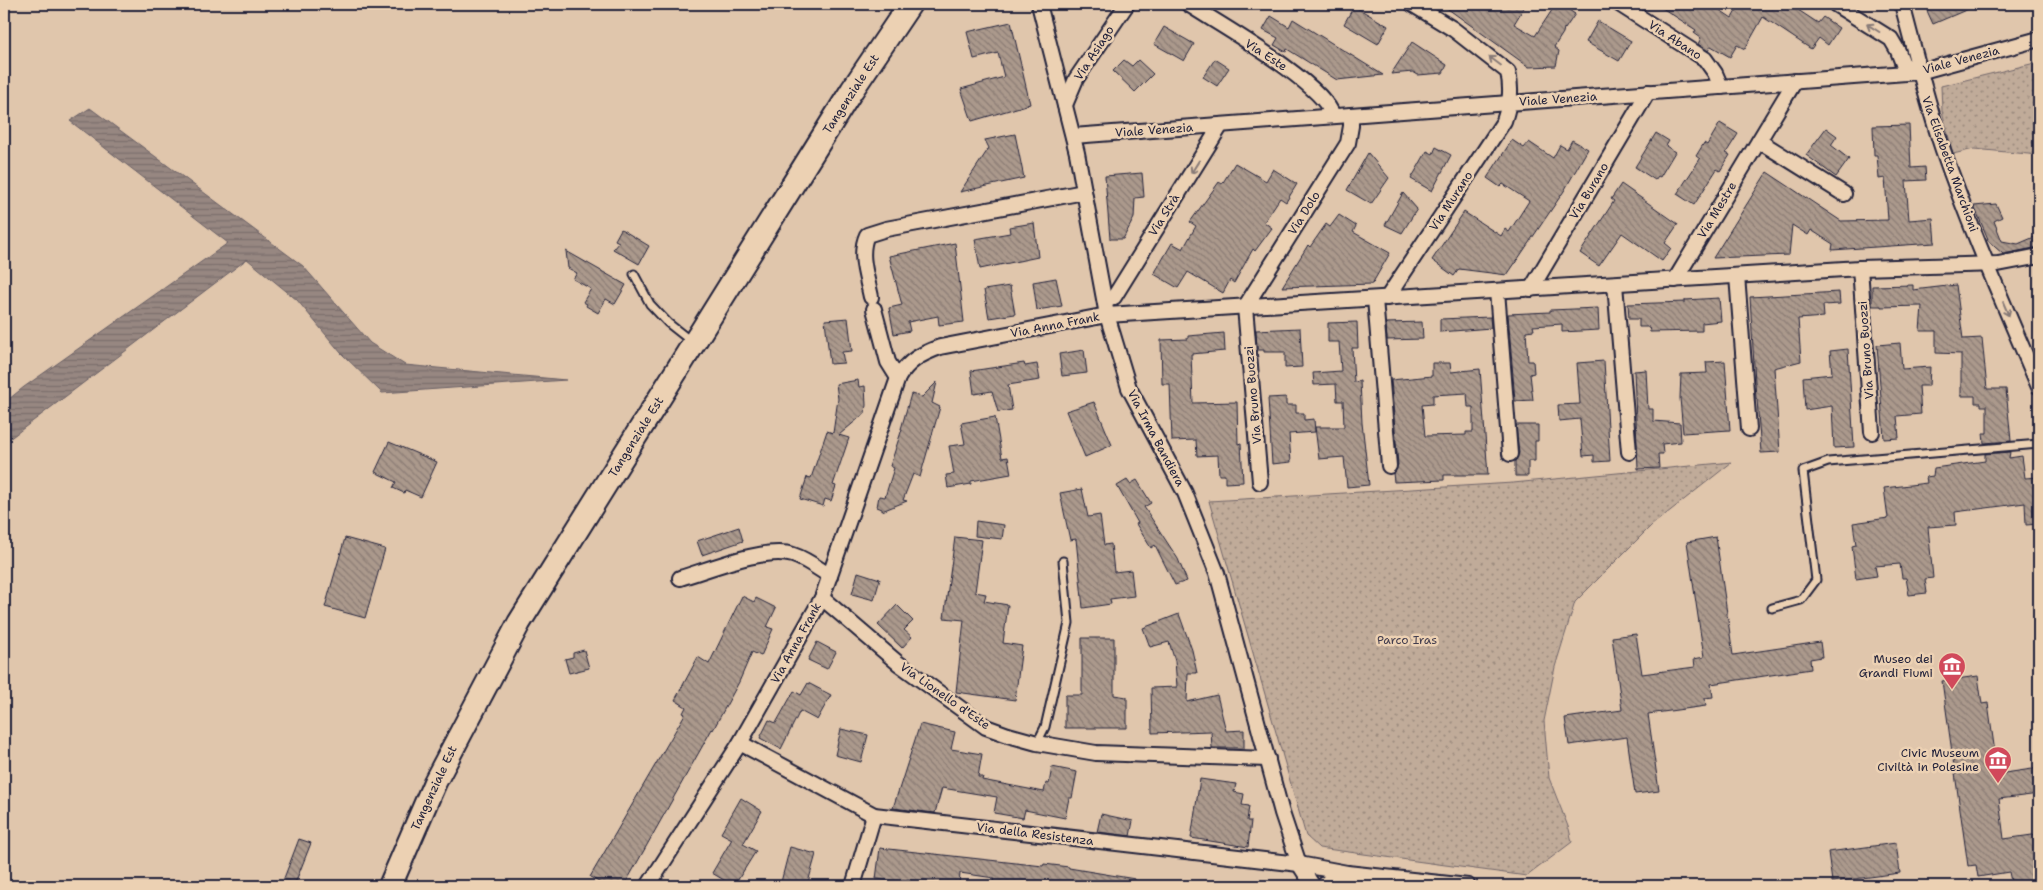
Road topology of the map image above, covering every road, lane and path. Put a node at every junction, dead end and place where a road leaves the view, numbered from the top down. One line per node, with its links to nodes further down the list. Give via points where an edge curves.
1 (910, 4): 37 (main road, Tangenziale Est, via 852,90)
2 (1039, 4): 17 (street, Via Irma Bandiera)
3 (1127, 4): 17 (street, Via Asiago, via 1076,79)
4 (1188, 4): 19 (street, Via Este, via 1300,76 1323,98)
5 (1412, 4): 16 (street, one-way to 5, via 1508,72 1453,29)
6 (1619, 4): 14 (street, Via Abano, via 1705,59)
7 (1835, 4): 10 (street, one-way to 7)
8 (1902, 4): 9 (street, Via Elisabetta Marchioni)
9 (1906, 20): 10 (street, via 1902,32); 12 (street, Via Elisabetta Marchioni)
10 (1891, 39): 12 (street, via 1903,64)
11 (2039, 39): 12 (street, Viale Venezia)
12 (1919, 72): 13 (street, Viale Venezia); 26 (street, Via Elisabetta Marchioni, via 1943,150)
13 (1796, 81): 14 (street, Viale Venezia); 22 (street, Via Mestre)
14 (1721, 87): 15 (street, Viale Venezia)
15 (1648, 92): 16 (street, Viale Venezia); 32 (street, Via Burano)
16 (1510, 103): 18 (street, Viale Venezia); 34 (street, Via Murano, via 1504,121)
17 (1065, 105): 21 (street, Via Irma Bandiera)
18 (1351, 115): 19 (street, Viale Venezia); 35 (street, Via Dolo, via 1348,143)
19 (1333, 116): 20 (street, Viale Venezia)
20 (1221, 125): 21 (street, Viale Venezia); 36 (street, Via Strà, one-way to 36)
21 (1073, 136): 23 (street, Via Irma Bandiera)
22 (1759, 141): 24 (street); 30 (street, Via Mestre)
23 (1084, 192): 36 (street, Via Irma Bandiera); 38 (street, via 867,235 863,265 888,362)
24 (1844, 194)
25 (2039, 256): 26 (street)
26 (1987, 265): 27 (street); 39 (street, Via Elisabetta Marchioni, one-way to 39)
27 (1860, 268): 29 (street); 41 (street, Via Bruno Buozzi)
28 (634, 274): 37 (lane, via 650,304)
29 (1737, 276): 30 (street); 40 (street)
30 (1675, 280): 31 (street)
31 (1615, 284): 32 (street); 43 (street)
32 (1530, 289): 33 (street)
33 (1497, 291): 34 (street); 44 (street)
34 (1381, 298): 35 (street); 45 (street)
35 (1245, 307): 36 (street); 46 (street, Via Bruno Buozzi)
36 (1106, 309): 38 (street, Via Anna Frank, via 940,347 912,360); 54 (street, Via Irma Bandiera, via 1129,388 1185,493 1217,573)
37 (694, 344): 58 (main road, Tangenziale Est, via 519,623 435,782)
38 (898, 378): 48 (street, Via Anna Frank)
39 (2039, 387)
40 (1749, 429)
41 (1872, 432)
42 (2039, 444): 51 (lane, via 1828,462 1803,471 1816,580 1801,600)
43 (1629, 452)
44 (1510, 454)
45 (1389, 466)
46 (1260, 482)
47 (1063, 561): 53 (lane, via 1069,623 1045,727)
48 (830, 576): 49 (street, via 793,555 773,553); 50 (street, Via Anna Frank)
49 (680, 578)
50 (822, 598): 52 (street, Via Anna Frank); 53 (street, Via Lionello d'Este, via 898,662 986,727)
51 (1772, 608)
52 (740, 743): 55 (street, Via della Resistenza); 59 (street, Via Anna Frank)
53 (1037, 743): 54 (street, Via Lionello d'Este, via 1096,753)
54 (1268, 759): 56 (street, Via Irma Bandiera)
55 (874, 815): 56 (street, Via della Resistenza); 60 (street)
56 (1299, 864): 57 (street, Via della Resistenza); 61 (street, Via Irma Bandiera)
57 (1346, 880): 62 (street, via 1329,880); 63 (street, Via della Resistenza, via 1362,875)
58 (390, 886)
59 (648, 886)
60 (852, 886)
61 (1313, 886)
62 (1323, 886)
63 (1468, 886)

